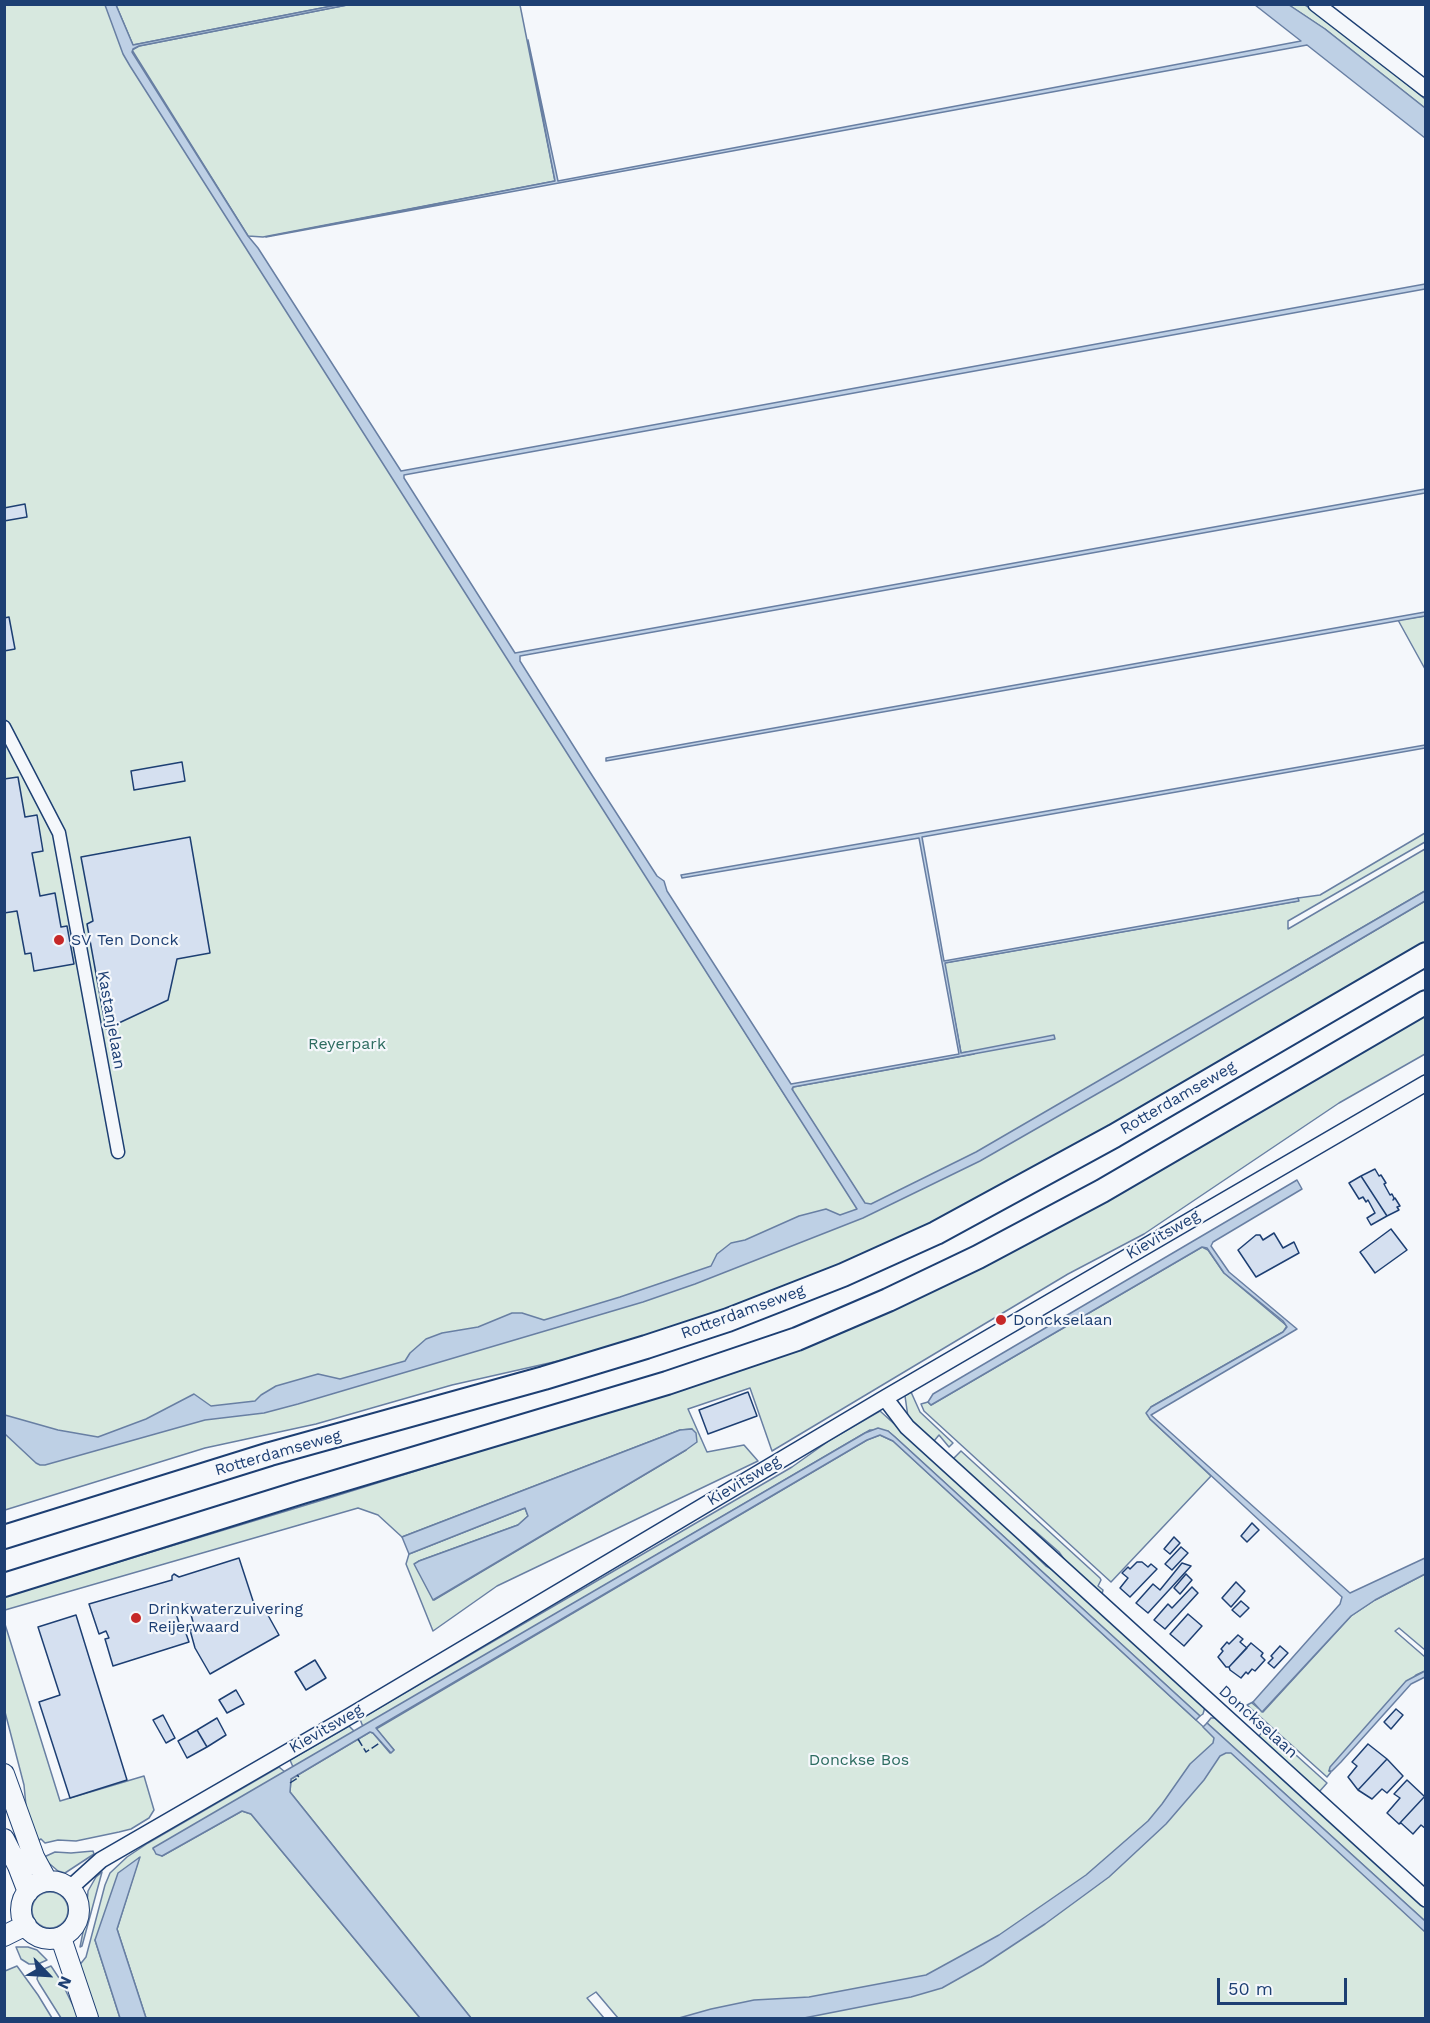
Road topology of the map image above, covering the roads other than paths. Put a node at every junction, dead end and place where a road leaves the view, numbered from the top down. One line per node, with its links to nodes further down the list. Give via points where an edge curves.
1 (1316, 4): 2 (street)
2 (1425, 90)
3 (4, 727): 7 (street, Kastanjelaan, via 59,833)
4 (1425, 954): 9 (main road, Rotterdamseweg, via 1114,1136 936,1233 843,1275 646,1347 270,1454)
5 (1425, 1002): 10 (main road, via 1009,1241 797,1339 667,1383)
6 (1425, 1083): 8 (street, Kievitsweg)
7 (118, 1152)
8 (885, 1398): 14 (street, Kievitsweg, via 101,1860); 16 (street, Donckselaan, via 907,1427)
9 (4, 1537)
10 (4, 1585)
11 (4, 1774): 13 (street, via 34,1857)
12 (4, 1839): 15 (street)
13 (47, 1881): 14 (street); 15 (street)
14 (69, 1889): 19 (street, via 79,1905 78,1917)
15 (28, 1892): 17 (street, via 21,1908)
16 (1425, 1899)
17 (26, 1925): 18 (street); 19 (street, via 42,1938)
18 (4, 1936)
19 (61, 1938): 20 (street)
20 (88, 2019)

